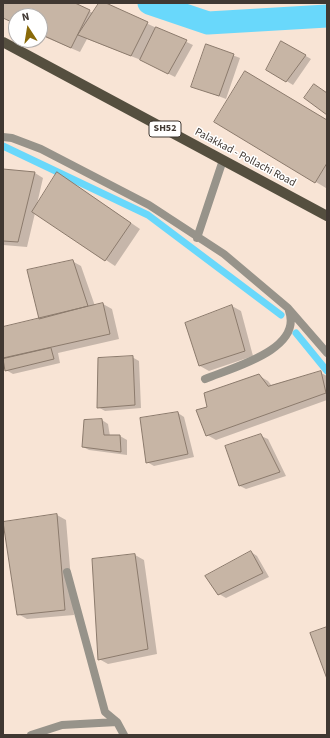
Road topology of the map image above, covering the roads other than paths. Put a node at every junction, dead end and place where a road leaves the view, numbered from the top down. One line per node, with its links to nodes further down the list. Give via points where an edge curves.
1 (3, 42): 3 (main road, Palakkad - Pollachi Road / SH52)
2 (3, 137): 5 (street, via 41,149 142,202)
3 (223, 160): 4 (main road, Palakkad - Pollachi Road / SH52); 5 (street)
4 (327, 216)
5 (197, 238): 6 (street, via 224,254)
6 (288, 308): 7 (street); 8 (street, via 291,322 288,334 272,351)
7 (327, 353)
8 (205, 379)
9 (67, 572): 10 (street, via 105,712)
10 (117, 722): 11 (street, via 62,725); 12 (street)
11 (32, 735)
12 (124, 735)

